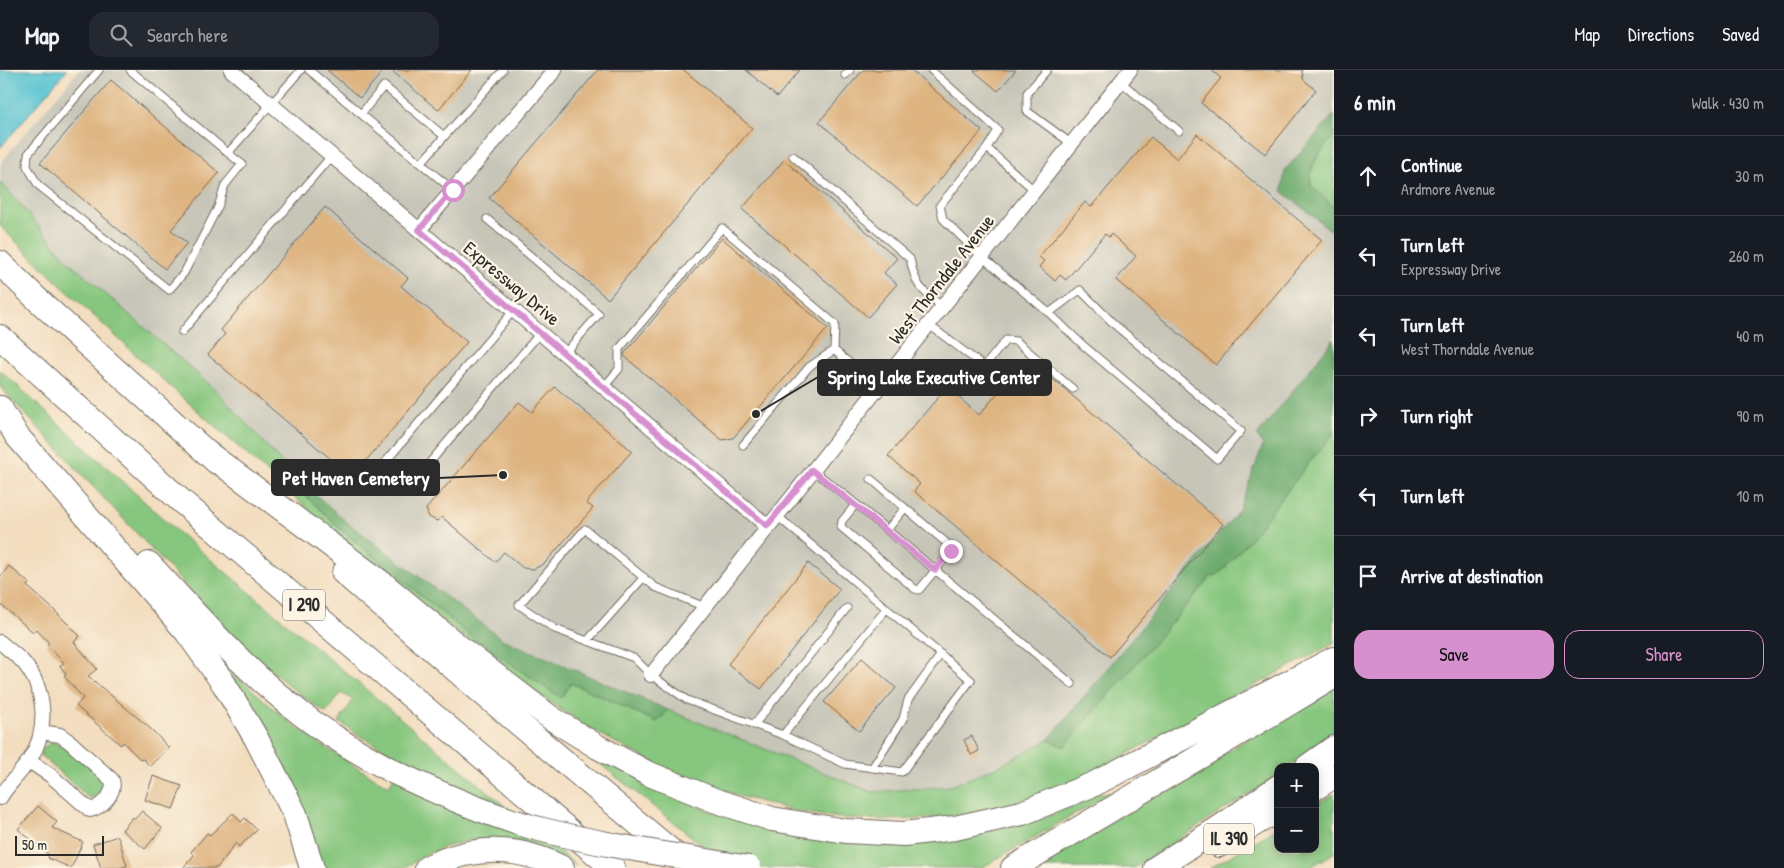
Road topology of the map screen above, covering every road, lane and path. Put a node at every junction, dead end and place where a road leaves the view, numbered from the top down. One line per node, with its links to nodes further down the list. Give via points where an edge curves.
1 (99, 70): 18 (lane, via 28,154 27,166 38,185 168,290 184,273 218,207 225,185 242,164)
2 (130, 70): 18 (lane)
3 (231, 70): 12 (street, Expressway Drive)
4 (302, 70): 12 (lane)
5 (309, 70): 13 (lane)
6 (503, 70): 15 (lane)
7 (554, 70): 22 (street)
8 (930, 70): 17 (lane, via 998,130)
9 (1047, 70): 16 (lane, via 1027,93 1028,111)
10 (1130, 70): 11 (street, West Thorndale Avenue)
11 (1121, 82): 14 (lane); 16 (street, West Thorndale Avenue)
12 (271, 104): 18 (lane); 19 (street, Expressway Drive)
13 (361, 114): 15 (lane, via 384,86); 21 (lane)
14 (1179, 131)
15 (444, 136): 21 (lane)
16 (1072, 144): 23 (street, West Thorndale Avenue)
17 (987, 148): 23 (lane); 26 (lane, via 940,205 943,219)
18 (228, 153)
19 (332, 155): 25 (street, Expressway Drive); 32 (lane)
20 (793, 156): 28 (lane, via 910,258 915,281)
21 (421, 163): 22 (lane)
22 (453, 190): 25 (street)
23 (1035, 191): 26 (street, West Thorndale Avenue)
24 (487, 219): 36 (lane, via 599,314)
25 (419, 230): 29 (street, Expressway Drive)
26 (982, 257): 28 (street, West Thorndale Avenue); 30 (lane)
27 (0, 264): 45 (highway, I 290)
28 (943, 307): 31 (street, West Thorndale Avenue)
29 (514, 310): 33 (street, Expressway Drive); 47 (lane)
30 (1049, 313): 30 (lane, via 1217,458 1241,431 1115,325 1080,290)
31 (929, 325): 37 (lane); 39 (street, West Thorndale Avenue)
32 (182, 332)
33 (540, 333): 36 (street, Expressway Drive); 49 (lane)
34 (0, 337): 83 (highway, I 290, via 180,500)
35 (834, 350): 38 (lane, via 835,324 722,228 619,349 619,369); 39 (lane); 44 (lane, via 809,368)
36 (565, 353): 38 (street, Expressway Drive)
37 (985, 367): 40 (lane, via 1006,340 1016,341); 41 (lane)
38 (604, 387): 52 (street, Expressway Drive)
39 (879, 388): 46 (street, West Thorndale Avenue)
40 (1073, 389)
41 (965, 390)
42 (0, 403): 85 (highway, bridge, via 244,664 326,732 394,772 444,796 503,818 600,843)
43 (0, 408): 75 (highway, via 17,436 187,632 238,706)
44 (743, 446)
45 (206, 452): 62 (highway, via 383,584 551,718 647,773 772,819 846,831 904,834 955,828 1022,813 1094,784); 84 (highway, I 290, via 479,690)
46 (812, 470): 50 (lane); 52 (street, West Thorndale Avenue)
47 (377, 472)
48 (871, 480): 51 (lane)
49 (414, 481)
50 (856, 504): 53 (lane); 54 (lane, via 842,522 842,527 915,589 919,590)
51 (905, 508): 53 (lane); 54 (lane, via 950,546 951,551)
52 (772, 520): 56 (street, West Thorndale Avenue); 58 (lane)
53 (887, 530): 54 (lane)
54 (935, 570): 65 (lane)
55 (644, 578): 56 (lane, via 655,587); 59 (lane); 59 (lane, via 585,529 519,606 555,629)
56 (705, 607): 63 (street, West Thorndale Avenue)
57 (847, 608): 66 (lane)
58 (887, 608): 61 (lane); 68 (lane)
59 (587, 640): 63 (lane, via 634,658)
60 (0, 642): 67 (street, via 20,659 34,678 42,703)
61 (941, 654): 72 (lane, via 908,700 903,719); 72 (lane, via 972,680 902,772)
62 (1334, 659)
63 (651, 675): 66 (lane, via 687,700)
64 (1334, 676): 86 (highway)
65 (1072, 684)
66 (754, 725): 68 (lane)
67 (41, 732): 70 (street); 70 (street, via 70,742 112,780 114,786 98,808 90,810)
68 (783, 735): 72 (lane, via 845,764)
69 (1334, 748): 71 (highway)
70 (29, 761): 77 (street)
71 (1313, 763)
72 (872, 768)
73 (1334, 776): 74 (highway)
74 (1319, 785)
75 (281, 788): 79 (highway); 80 (highway, via 295,814)
76 (1274, 790): 87 (highway)
77 (0, 798)
78 (1274, 812): 88 (highway, IL 390)
79 (303, 868)
80 (312, 868)
81 (428, 868): 82 (highway, via 461,854 486,850 534,857)
82 (562, 868)
83 (613, 868)
84 (691, 868)
85 (749, 868)
86 (1013, 868)
87 (1156, 868)
88 (1181, 868)

